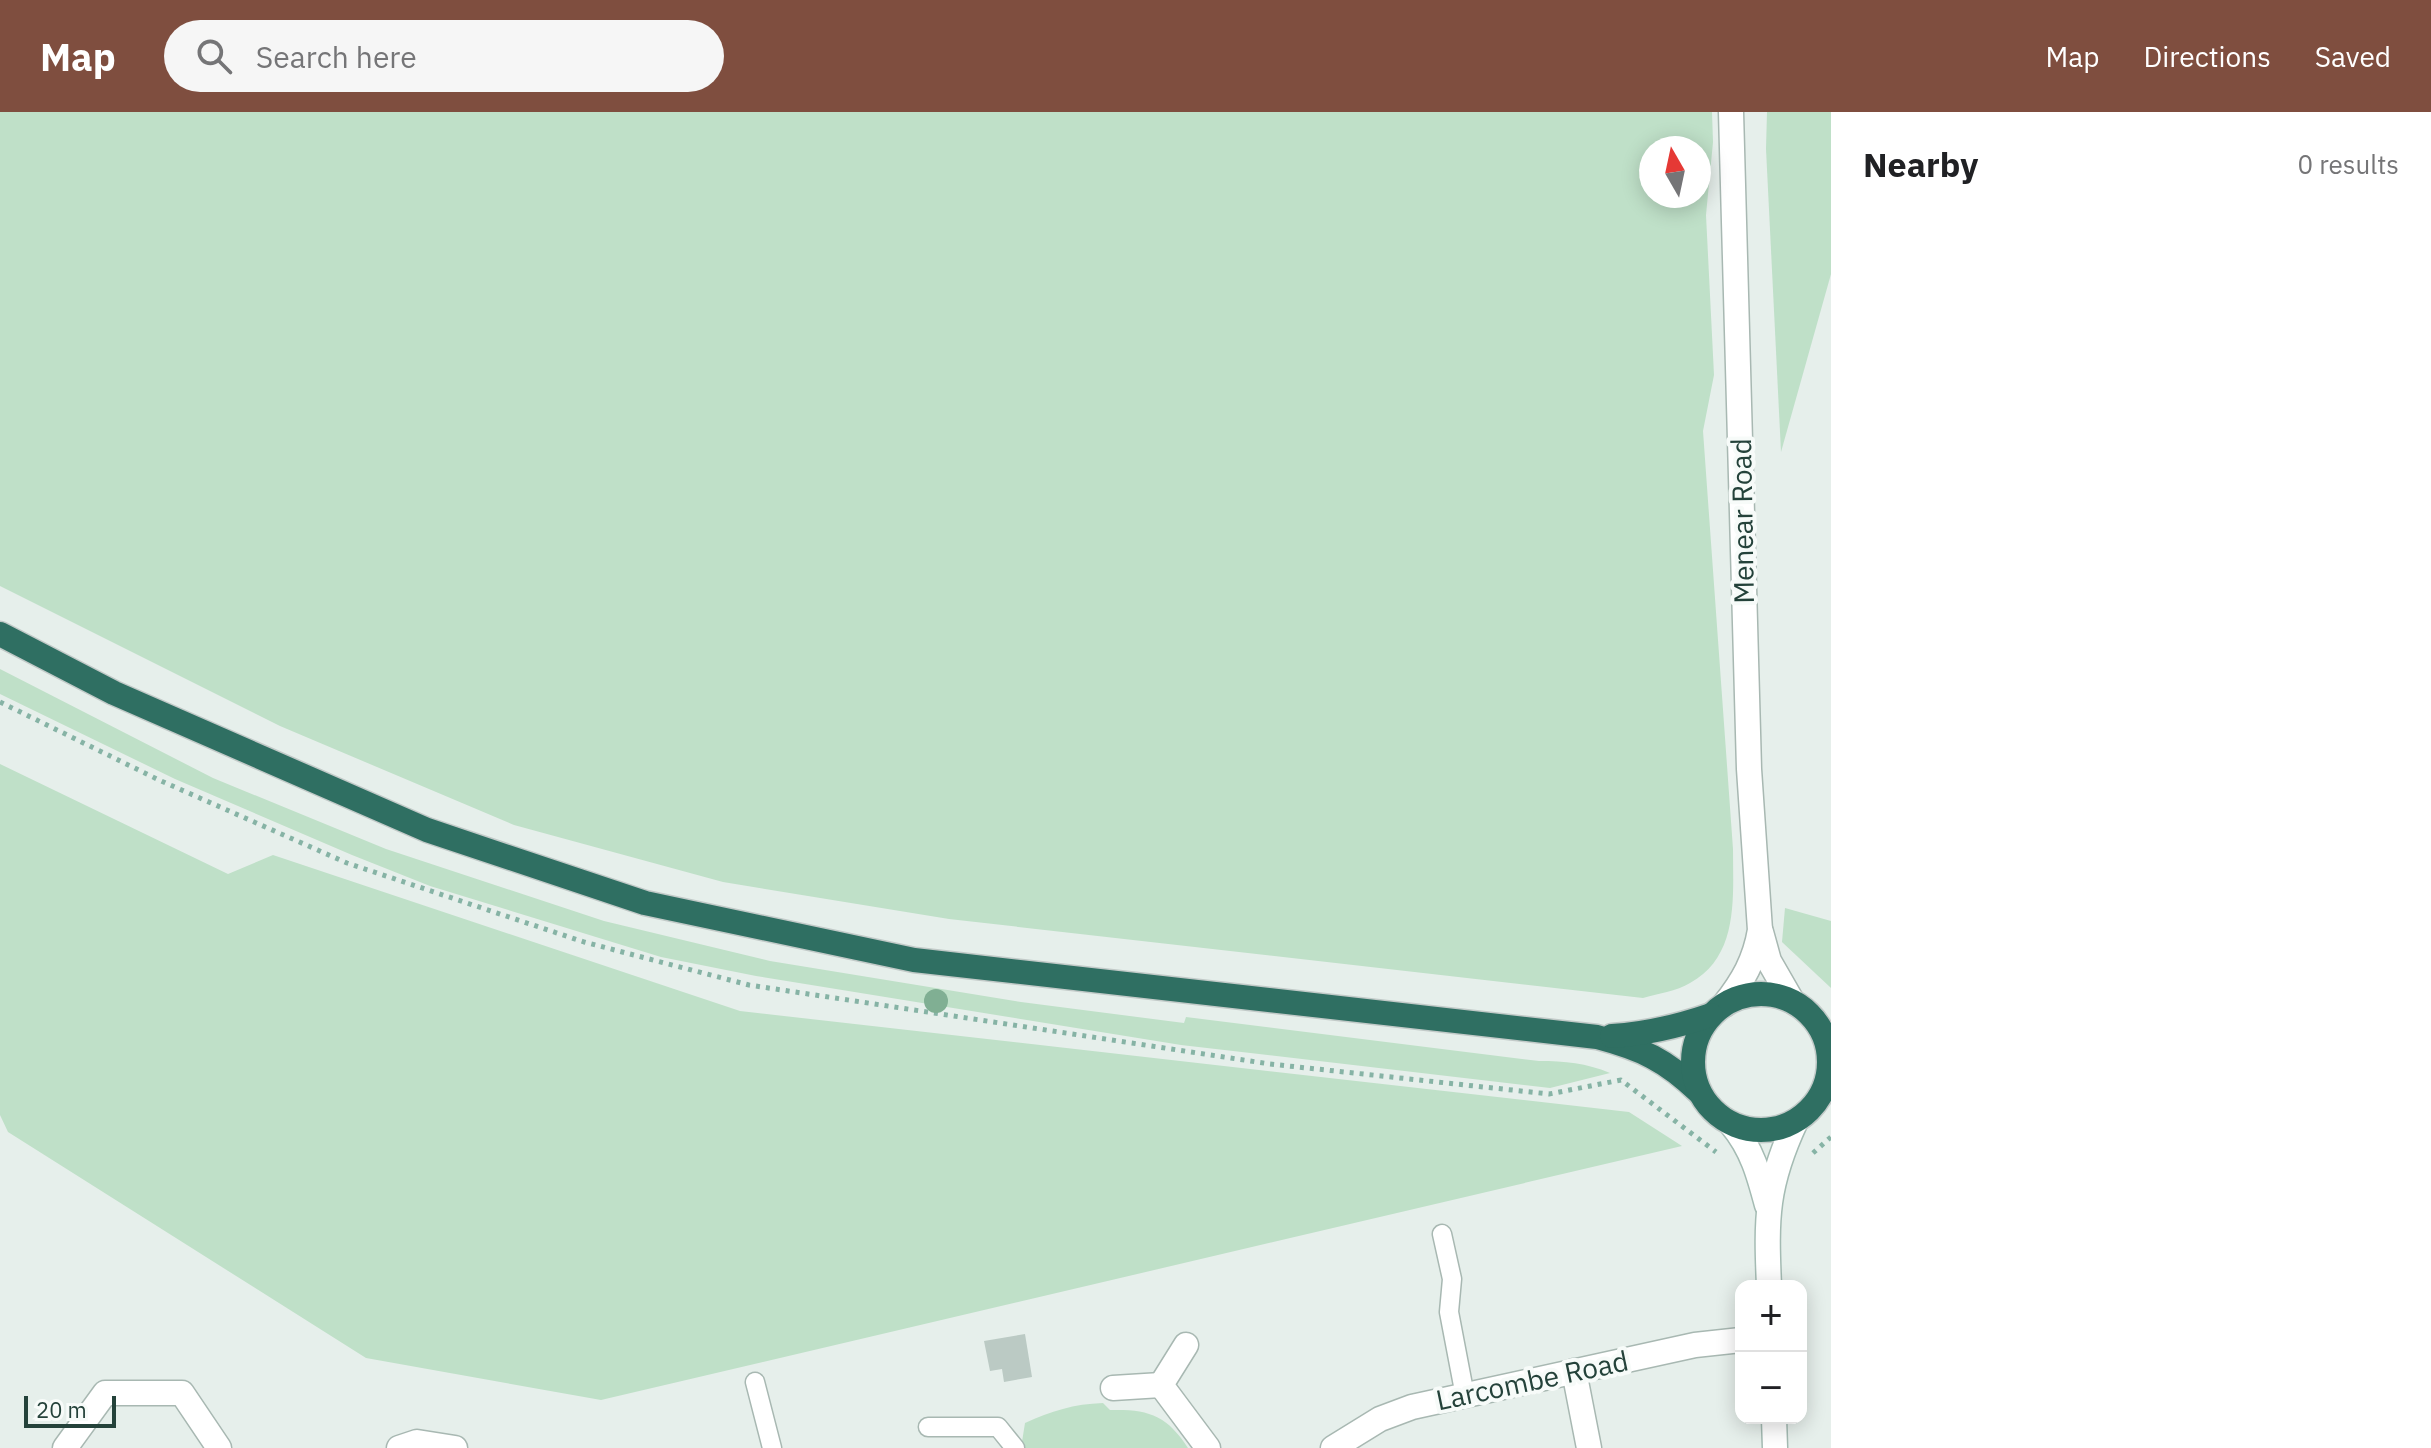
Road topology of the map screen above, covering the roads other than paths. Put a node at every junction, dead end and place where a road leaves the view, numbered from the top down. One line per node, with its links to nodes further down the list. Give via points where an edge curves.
1 (1731, 112): 3 (street, Menear Road, via 1749,769)
2 (0, 634): 7 (highway, via 114,693 427,830 645,903 914,960)
3 (1760, 930): 4 (street, Menear Road, via 1769,961); 5 (street, Menear Road, via 1743,981)
4 (1792, 1001): 5 (highway, via 1758,994); 6 (highway)
5 (1718, 1010): 7 (highway, via 1634,1035); 8 (highway, via 1698,1036 1692,1060)
6 (1824, 1028): 10 (highway, via 1830,1068 1826,1085)
7 (1597, 1037): 8 (highway, via 1635,1047 1676,1070)
8 (1699, 1092): 11 (highway)
9 (1831, 1102): 10 (highway)
10 (1802, 1117): 11 (highway, via 1765,1131); 12 (street, via 1778,1162)
11 (1732, 1125): 12 (street, via 1755,1163)
12 (1768, 1207): 14 (street)
13 (1442, 1234): 21 (lane, via 1452,1279 1449,1312)
14 (1769, 1280)
15 (1735, 1341): 17 (street, Larcombe Road)
16 (1186, 1345): 19 (street)
17 (1574, 1371): 21 (street, Larcombe Road); 32 (street)
18 (755, 1382): 28 (lane)
19 (1161, 1385): 20 (street); 30 (street)
20 (1113, 1388)
21 (1465, 1396): 31 (street, Larcombe Road, via 1380,1419)
22 (1774, 1424): 33 (street)
23 (928, 1427): 29 (lane, via 998,1427)
24 (65, 1448): 25 (street, via 105,1393 182,1393)
25 (219, 1448)
26 (399, 1448): 27 (street, via 417,1442)
27 (455, 1448)
28 (772, 1448)
29 (1015, 1448)
30 (1208, 1448)
31 (1333, 1448)
32 (1589, 1448)
33 (1775, 1448)

